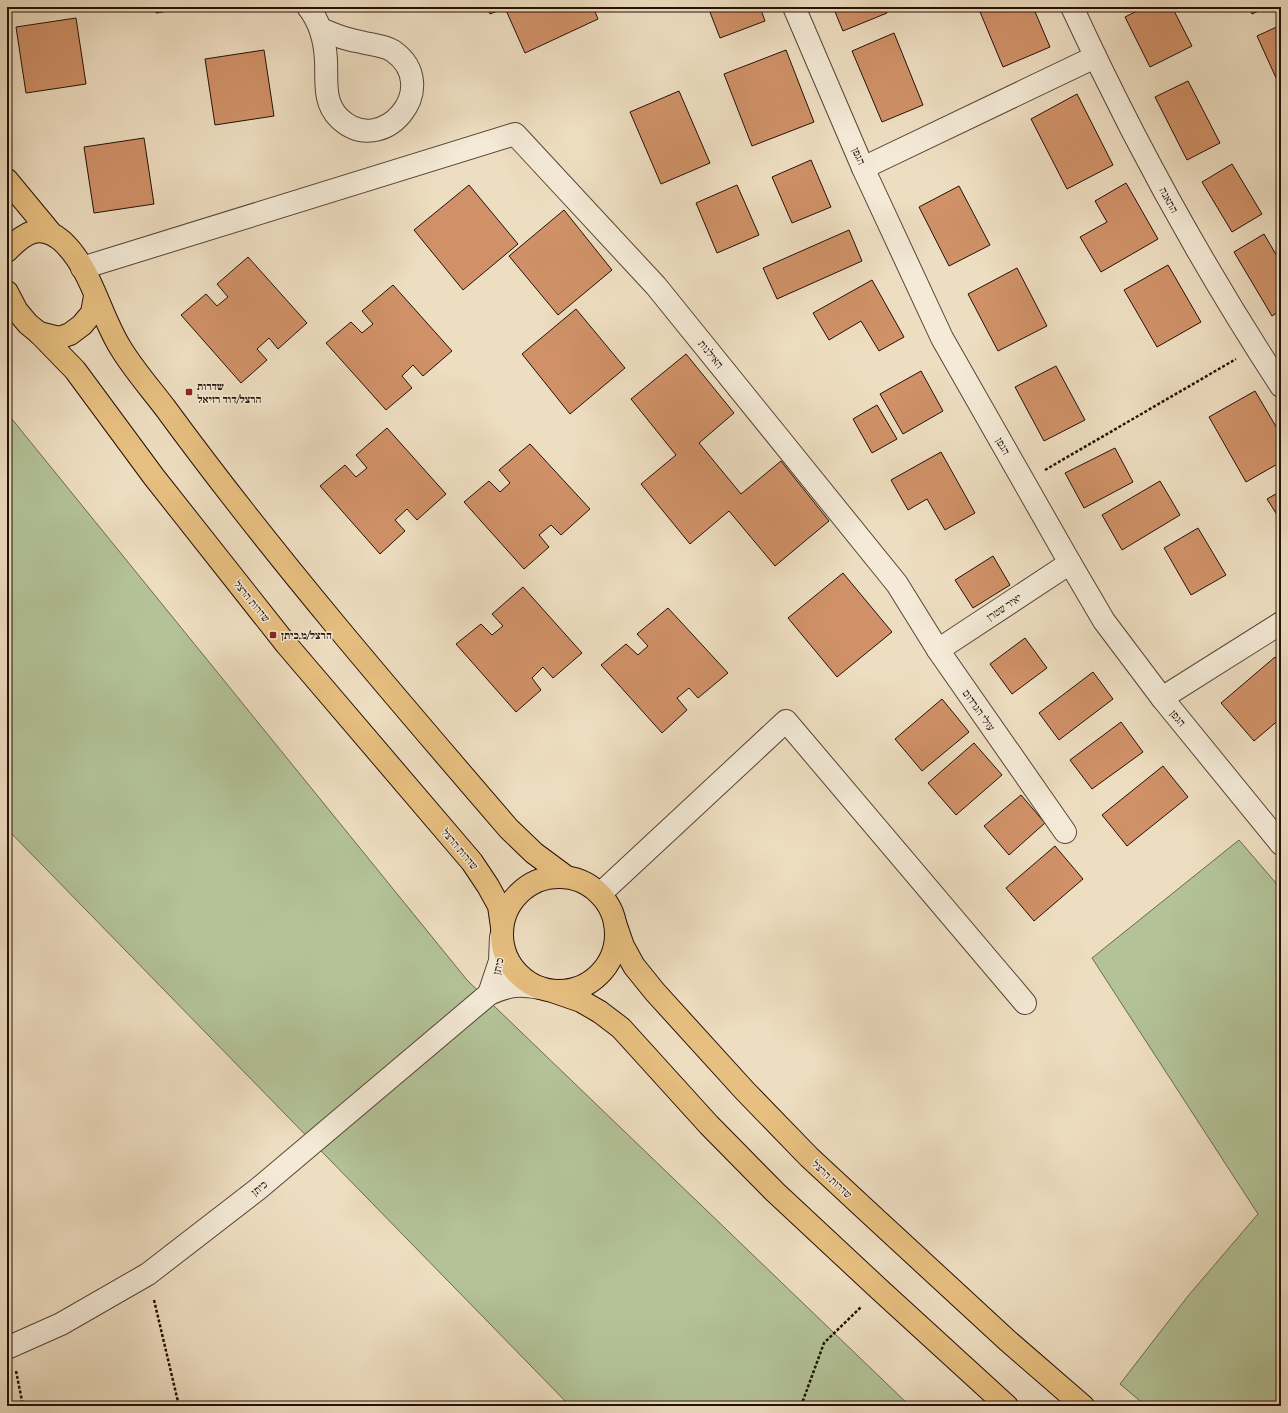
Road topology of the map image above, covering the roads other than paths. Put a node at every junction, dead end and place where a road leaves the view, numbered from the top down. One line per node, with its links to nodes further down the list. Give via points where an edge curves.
1 (794, 7): 5 (street, הגפן)
2 (1072, 7): 4 (street, התאנה)
3 (313, 14): 3 (street, via 326,60 326,92 334,112 344,122 364,130 379,129 392,123 407,107 412,92 411,76 399,56 386,47 330,33)
4 (1095, 57): 5 (street); 13 (street, התאנה, via 1177,216)
5 (863, 168): 14 (street, הגפן, via 942,338)
6 (7, 180): 7 (main road)
7 (50, 232): 8 (main road, via 32,231 18,239); 9 (main road, via 62,242)
8 (7, 250)
9 (82, 268): 11 (main road); 15 (street, האילנות, via 515,134 656,286)
10 (7, 292): 12 (main road, שדרות הרצל, via 17,311)
11 (95, 296): 12 (main road, via 92,313 70,334 59,338); 21 (main road, via 120,348 193,447 325,612 510,829 534,853)
12 (39, 333): 24 (main road, שדרות הרצל, via 75,370 154,477 286,644 472,862 499,906)
13 (1281, 386)
14 (1070, 563): 17 (street, יאיר שטרן); 18 (street, הגפן, via 1104,621)
15 (897, 584): 17 (street, עולי הגרדום)
16 (1281, 623): 18 (street)
17 (938, 650): 19 (street, עולי הגרדום)
18 (1162, 698): 20 (street, הגפן)
19 (1065, 832)
20 (1281, 844)
21 (565, 876): 22 (main road, via 584,882); 24 (main road, via 547,878 526,887 507,910)
22 (600, 894): 23 (main road, via 610,907); 27 (street, via 786,721)
23 (615, 923): 25 (main road, via 616,941 611,958 601,973 586,984 569,990); 30 (main road, שדרות הרצל, via 623,946 655,992 809,1157 1008,1341)
24 (502, 932): 25 (main road, via 505,954 513,969 525,980); 26 (street, כיתן, via 500,961)
25 (546, 990): 26 (street, כיתן, via 523,985 505,987); 29 (main road, via 581,1001 621,1028 709,1125 775,1192)
26 (488, 994): 28 (street, כיתן, via 258,1189 148,1274 61,1324)
27 (1025, 1002)
28 (9, 1348)
29 (1007, 1406)
30 (1083, 1406)

